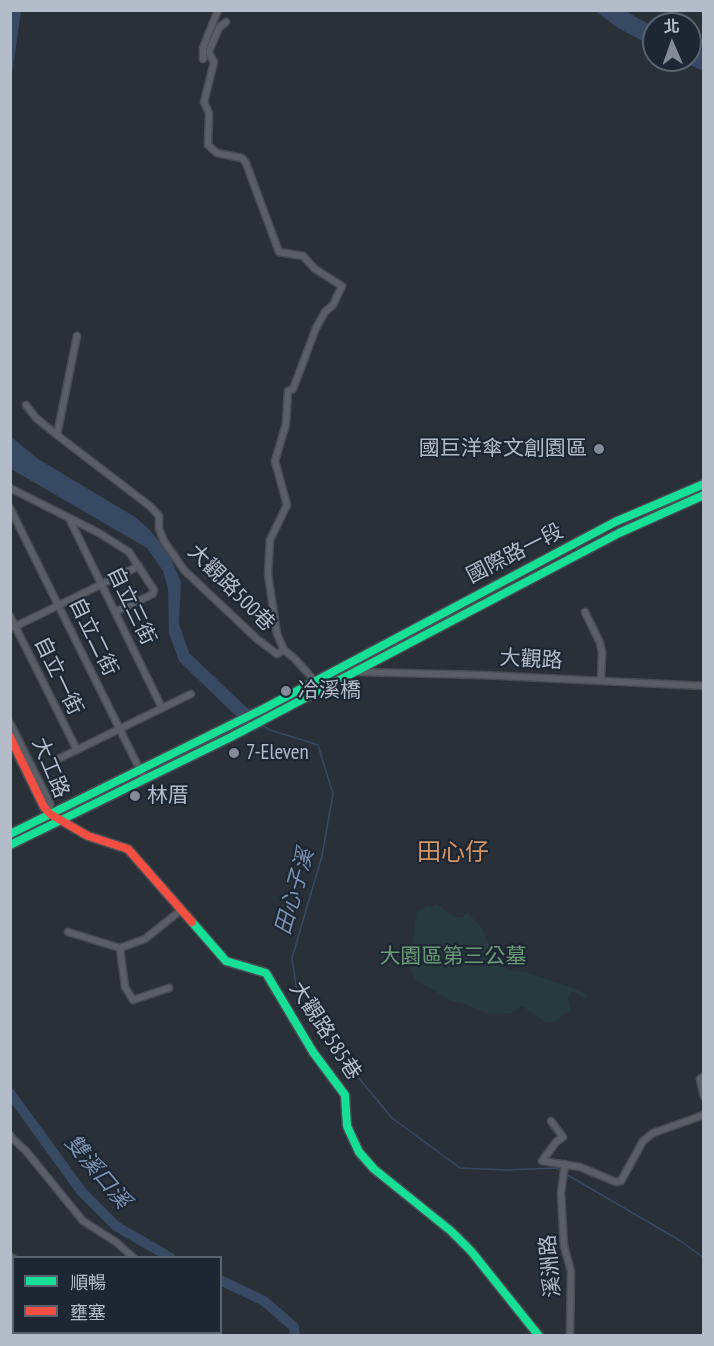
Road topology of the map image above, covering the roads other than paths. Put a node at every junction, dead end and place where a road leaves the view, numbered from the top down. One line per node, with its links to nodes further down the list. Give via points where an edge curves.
1 (218, 10): 3 (street, via 203,48)
2 (226, 22): 21 (street, 大觀路500巷, via 219,28 209,53 214,62 204,102 208,145 217,153 242,158 246,163 279,252 303,256 342,286 316,328 293,389 288,391 286,424 275,461 287,505 270,540 268,574 277,634)
3 (203, 59)
4 (77, 336): 6 (street)
5 (26, 405): 6 (street)
6 (57, 435): 21 (street, 大觀路500巷, via 152,507 159,516 164,541 184,570 257,639 277,654)
7 (704, 484): 12 (main road, 國際路一段, via 615,522)
8 (10, 488): 11 (street)
9 (704, 495): 14 (main road, 國際路一段)
10 (10, 508): 16 (street, 自立二街)
11 (70, 520): 13 (street, via 129,552); 15 (street, 自立三街)
12 (545, 559): 14 (main road); 22 (main road, 國際路一段)
13 (139, 566): 15 (street); 17 (street, via 153,594)
14 (549, 569): 23 (main road, 國際路一段)
15 (102, 584): 16 (street); 17 (street, 自立三街)
16 (59, 605): 20 (street); 31 (street, 自立二街)
17 (115, 612): 29 (street, 自立三街)
18 (585, 612): 25 (street, via 600,643)
19 (10, 616): 20 (street, 自立一街)
20 (13, 628): 33 (street, 自立一街)
21 (284, 650): 24 (street, 大觀路500巷)
22 (346, 663): 23 (street); 24 (main road)
23 (357, 672): 25 (street, 大觀路); 27 (main road, 大觀路)
24 (314, 680): 27 (street, 大觀路500巷); 35 (main road)
25 (601, 681): 26 (street, 大觀路)
26 (704, 686)
27 (319, 691): 36 (main road, 大觀路)
28 (191, 694): 29 (street)
29 (162, 708): 31 (street)
30 (10, 723): 37 (street, 大工路, via 50,803)
31 (120, 729): 33 (street); 35 (street, 自立二街)
32 (10, 737): 37 (main road, 大工路)
33 (77, 750): 34 (street)
34 (58, 759)
35 (141, 771): 36 (street, 自立二街); 37 (main road)
36 (145, 780): 38 (main road)
37 (50, 814): 38 (main road, 大觀路585巷); 39 (main road)
38 (59, 820): 40 (main road); 41 (main road, 大觀路585巷, via 88,836 128,849)
39 (10, 834)
40 (10, 845)
41 (181, 910): 43 (street, via 145,939); 52 (main road, 大觀路585巷, via 226,961 266,973 313,1052 345,1095 347,1126 359,1152 471,1251)
42 (68, 932): 43 (street)
43 (120, 948): 44 (street, via 125,987 133,1000)
44 (169, 988)
45 (704, 1076): 46 (street, via 700,1079)
46 (704, 1097)
47 (704, 1115): 50 (street, via 653,1133 643,1141 621,1181)
48 (551, 1121): 50 (street, via 564,1137 542,1161)
49 (11, 1140): 51 (street, via 26,1151 83,1221)
50 (565, 1164): 53 (street, 溪洲路, via 561,1193 564,1246 571,1271)
51 (133, 1256)
52 (539, 1335)
53 (570, 1335)

